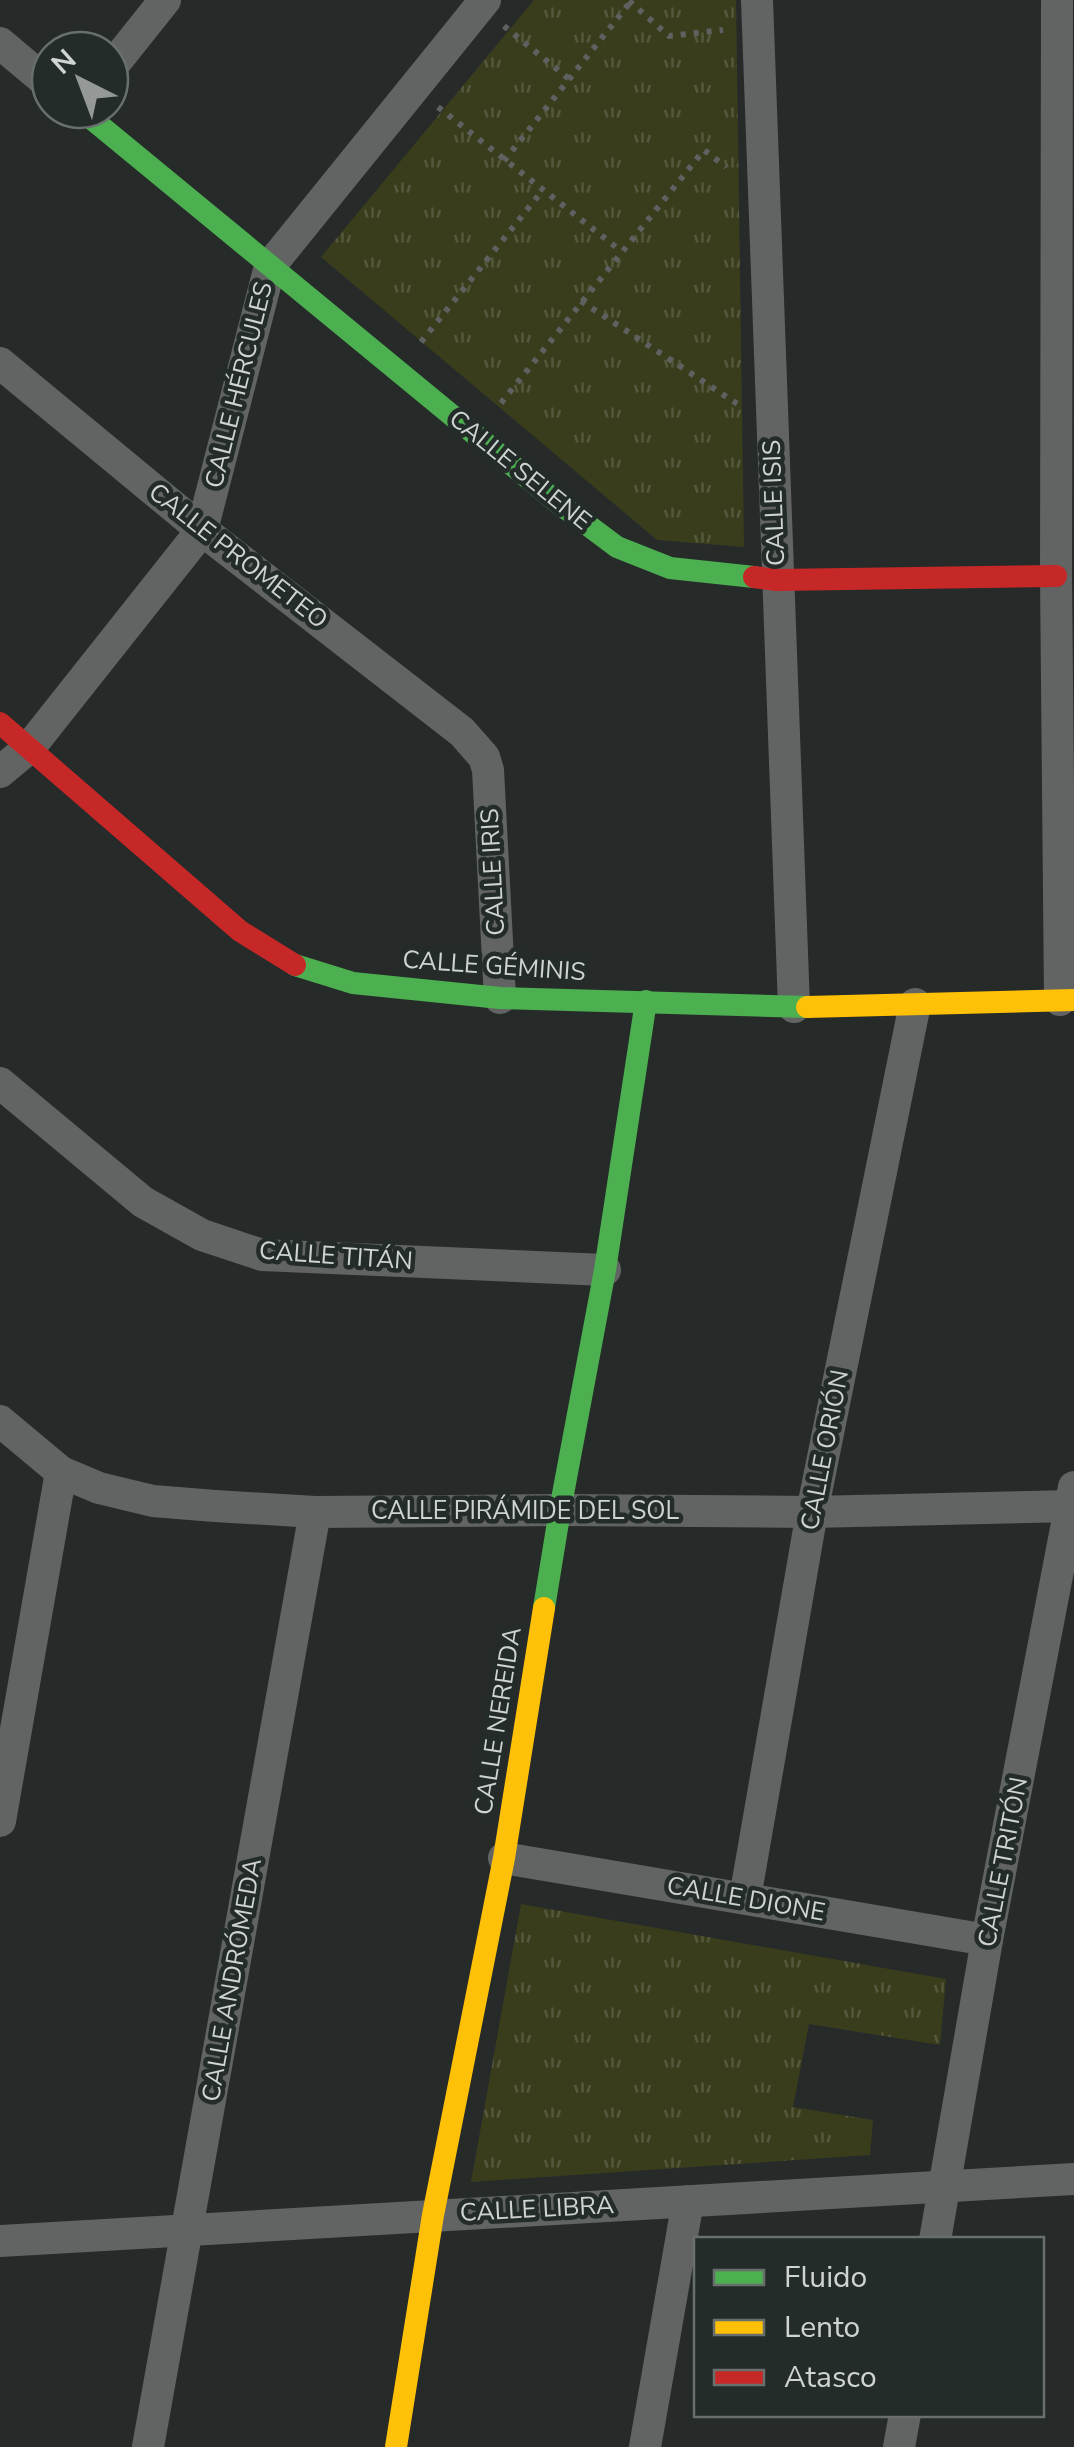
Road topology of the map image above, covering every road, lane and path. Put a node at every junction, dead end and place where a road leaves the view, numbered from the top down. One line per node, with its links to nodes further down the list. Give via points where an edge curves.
1 (165, 0): 7 (street)
2 (1057, 0): 23 (street)
3 (630, 1): 5 (path, via 669,36); 9 (path)
4 (483, 3): 9 (path); 10 (street, CALLE HÉRCULES)
5 (757, 13): 14 (street, CALLE ISIS)
6 (0, 44): 8 (street)
7 (130, 44)
8 (30, 68)
9 (570, 79): 12 (path)
10 (414, 88): 12 (path); 16 (street, CALLE HÉRCULES)
11 (105, 130): 16 (street, CALLE SELENE)
12 (504, 161): 13 (path)
13 (542, 190): 15 (path); 19 (path)
14 (764, 195): 15 (path, via 704,150); 20 (street, CALLE ISIS)
15 (621, 251): 17 (path)
16 (270, 266): 19 (street, CALLE SELENE); 22 (street, CALLE HÉRCULES)
17 (581, 302): 20 (path); 21 (path)
18 (0, 363): 22 (street, CALLE PROMETEO)
19 (398, 370): 21 (street, CALLE SELENE)
20 (772, 427): 24 (street, CALLE ISIS)
21 (476, 435): 24 (street, CALLE SELENE, via 617,547 670,568)
22 (202, 530): 26 (street, CALLE HÉRCULES); 27 (street, CALLE PROMETEO)
23 (1056, 576): 24 (street, CALLE SELENE); 30 (street)
24 (777, 580): 33 (street, CALLE ISIS)
25 (0, 723): 26 (street, CALLE GÉMINIS)
26 (30, 748): 28 (street, CALLE HÉRCULES); 29 (street, CALLE GÉMINIS, via 240,931 296,965 353,983)
27 (478, 748): 29 (street, CALLE IRIS, via 488,770)
28 (0, 772)
29 (500, 998): 31 (street, CALLE GÉMINIS)
30 (1067, 1000): 32 (street, CALLE GÉMINIS)
31 (646, 1001): 33 (street, CALLE GÉMINIS); 35 (street, CALLE NEREIDA)
32 (915, 1004): 33 (street, CALLE GÉMINIS); 41 (street, CALLE ORIÓN)
33 (794, 1007)
34 (0, 1082): 35 (street, CALLE TITÁN, via 143,1202 202,1236 262,1255)
35 (605, 1270): 39 (street, CALLE NEREIDA)
36 (0, 1420): 37 (street, CALLE PIRÁMIDE DEL SOL)
37 (61, 1472): 40 (street, CALLE PIRÁMIDE DEL SOL, via 153,1501); 42 (street)
38 (1073, 1499): 41 (street, CALLE PIRÁMIDE DEL SOL); 45 (street, CALLE TRITÓN)
39 (560, 1510): 40 (street, CALLE PIRÁMIDE DEL SOL); 41 (street, CALLE PIRÁMIDE DEL SOL); 43 (street, CALLE NEREIDA)
40 (315, 1512): 50 (street, CALLE ANDRÓMEDA)
41 (812, 1512): 44 (street, CALLE ORIÓN)
42 (0, 1821)
43 (504, 1858): 44 (street, CALLE DIONE); 49 (street, CALLE NEREIDA)
44 (745, 1898): 45 (street, CALLE DIONE)
45 (987, 1940): 47 (street, CALLE TRITÓN)
46 (1074, 2179): 47 (street, CALLE LIBRA)
47 (945, 2187): 48 (street, CALLE LIBRA); 51 (street, CALLE TRITÓN)
48 (688, 2201): 49 (street, CALLE LIBRA); 56 (street)
49 (433, 2215): 50 (street, CALLE LIBRA); 55 (street, CALLE NEREIDA)
50 (188, 2229): 52 (street, CALLE LIBRA); 54 (street, CALLE ANDRÓMEDA)
51 (937, 2237)
52 (0, 2242)
53 (904, 2417): 57 (street)
54 (148, 2447)
55 (396, 2447)
56 (645, 2447)
57 (899, 2447)

